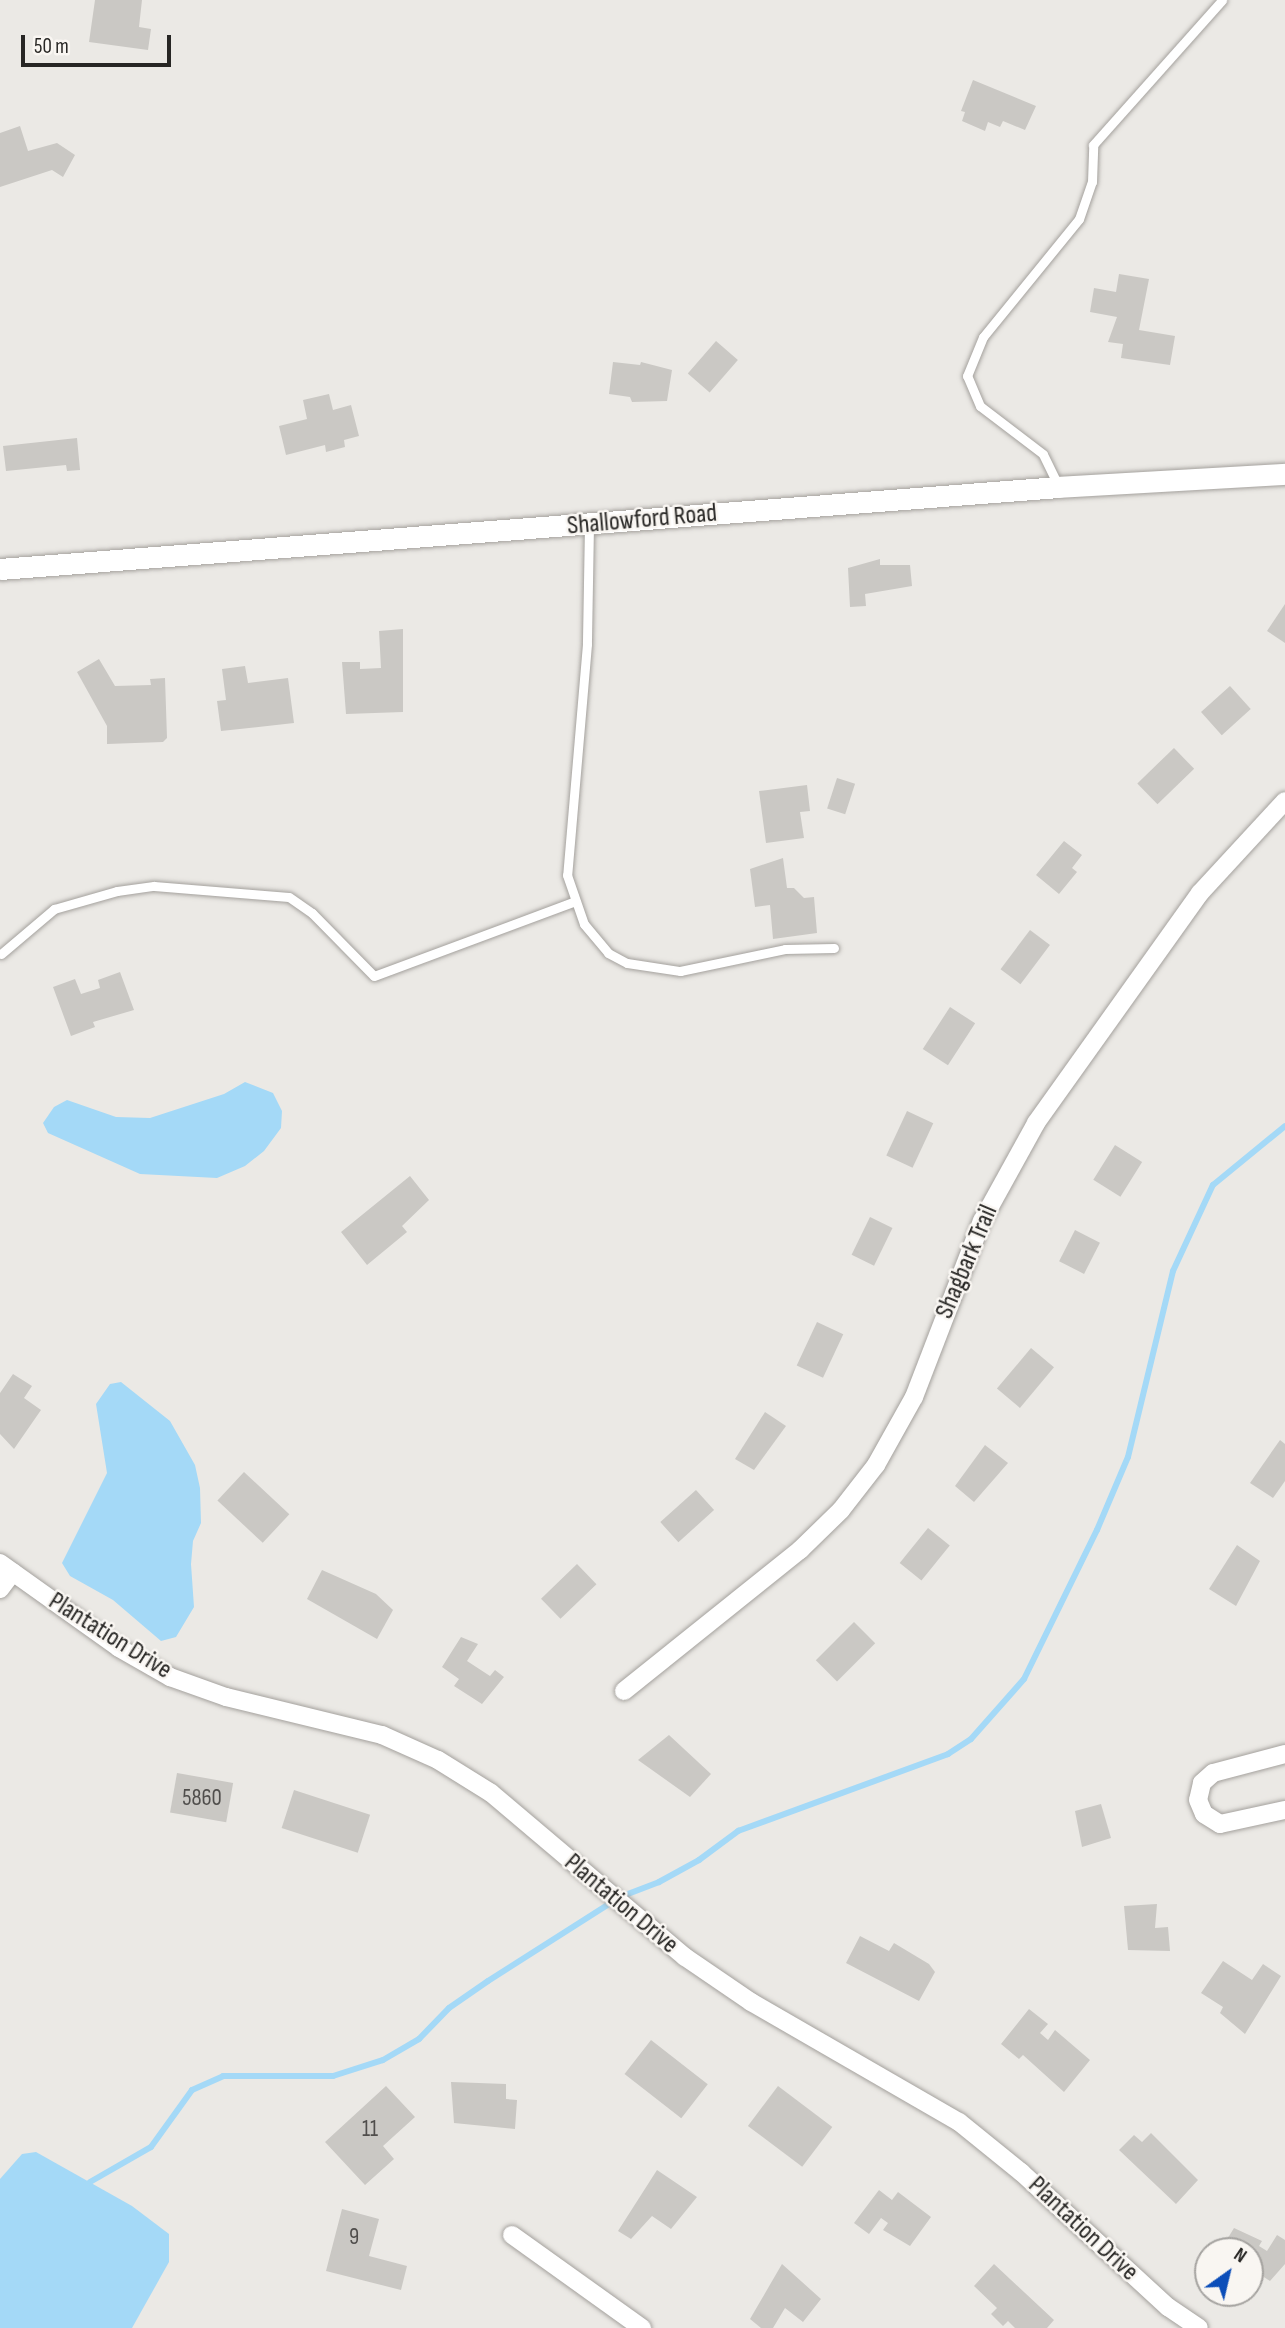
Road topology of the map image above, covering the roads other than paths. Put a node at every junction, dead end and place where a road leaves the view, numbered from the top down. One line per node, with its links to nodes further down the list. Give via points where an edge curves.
1 (1223, 0): 3 (lane, via 1093,145 1092,182 1079,219 983,337 967,376 980,406 1043,454)
2 (1285, 474): 3 (street, Shallowford Road)
3 (1058, 487): 4 (street, Shallowford Road)
4 (589, 525): 5 (street, Shallowford Road); 7 (lane, via 587,643 567,876)
5 (0, 569)
6 (1285, 801): 12 (street, Shagbark Trail, via 1200,893 1036,1123 982,1221 914,1397 876,1465 841,1510 800,1550)
7 (576, 901): 8 (lane, via 584,924 608,953 626,963 680,971 785,949); 9 (lane, via 374,976 312,913 289,897 154,886 54,909)
8 (834, 948)
9 (1, 954)
10 (6, 1567): 11 (street); 17 (street, Plantation Drive, via 119,1648 170,1676 226,1697 382,1735 438,1760 491,1793 685,1957 751,2002 959,2122 1021,2172 1168,2307)
11 (0, 1589)
12 (624, 1691)
13 (1285, 1754): 14 (street, via 1213,1773 1202,1783 1198,1800 1204,1814 1220,1824)
14 (1285, 1810)
15 (512, 2235): 16 (street)
16 (642, 2328)
17 (1199, 2328)

